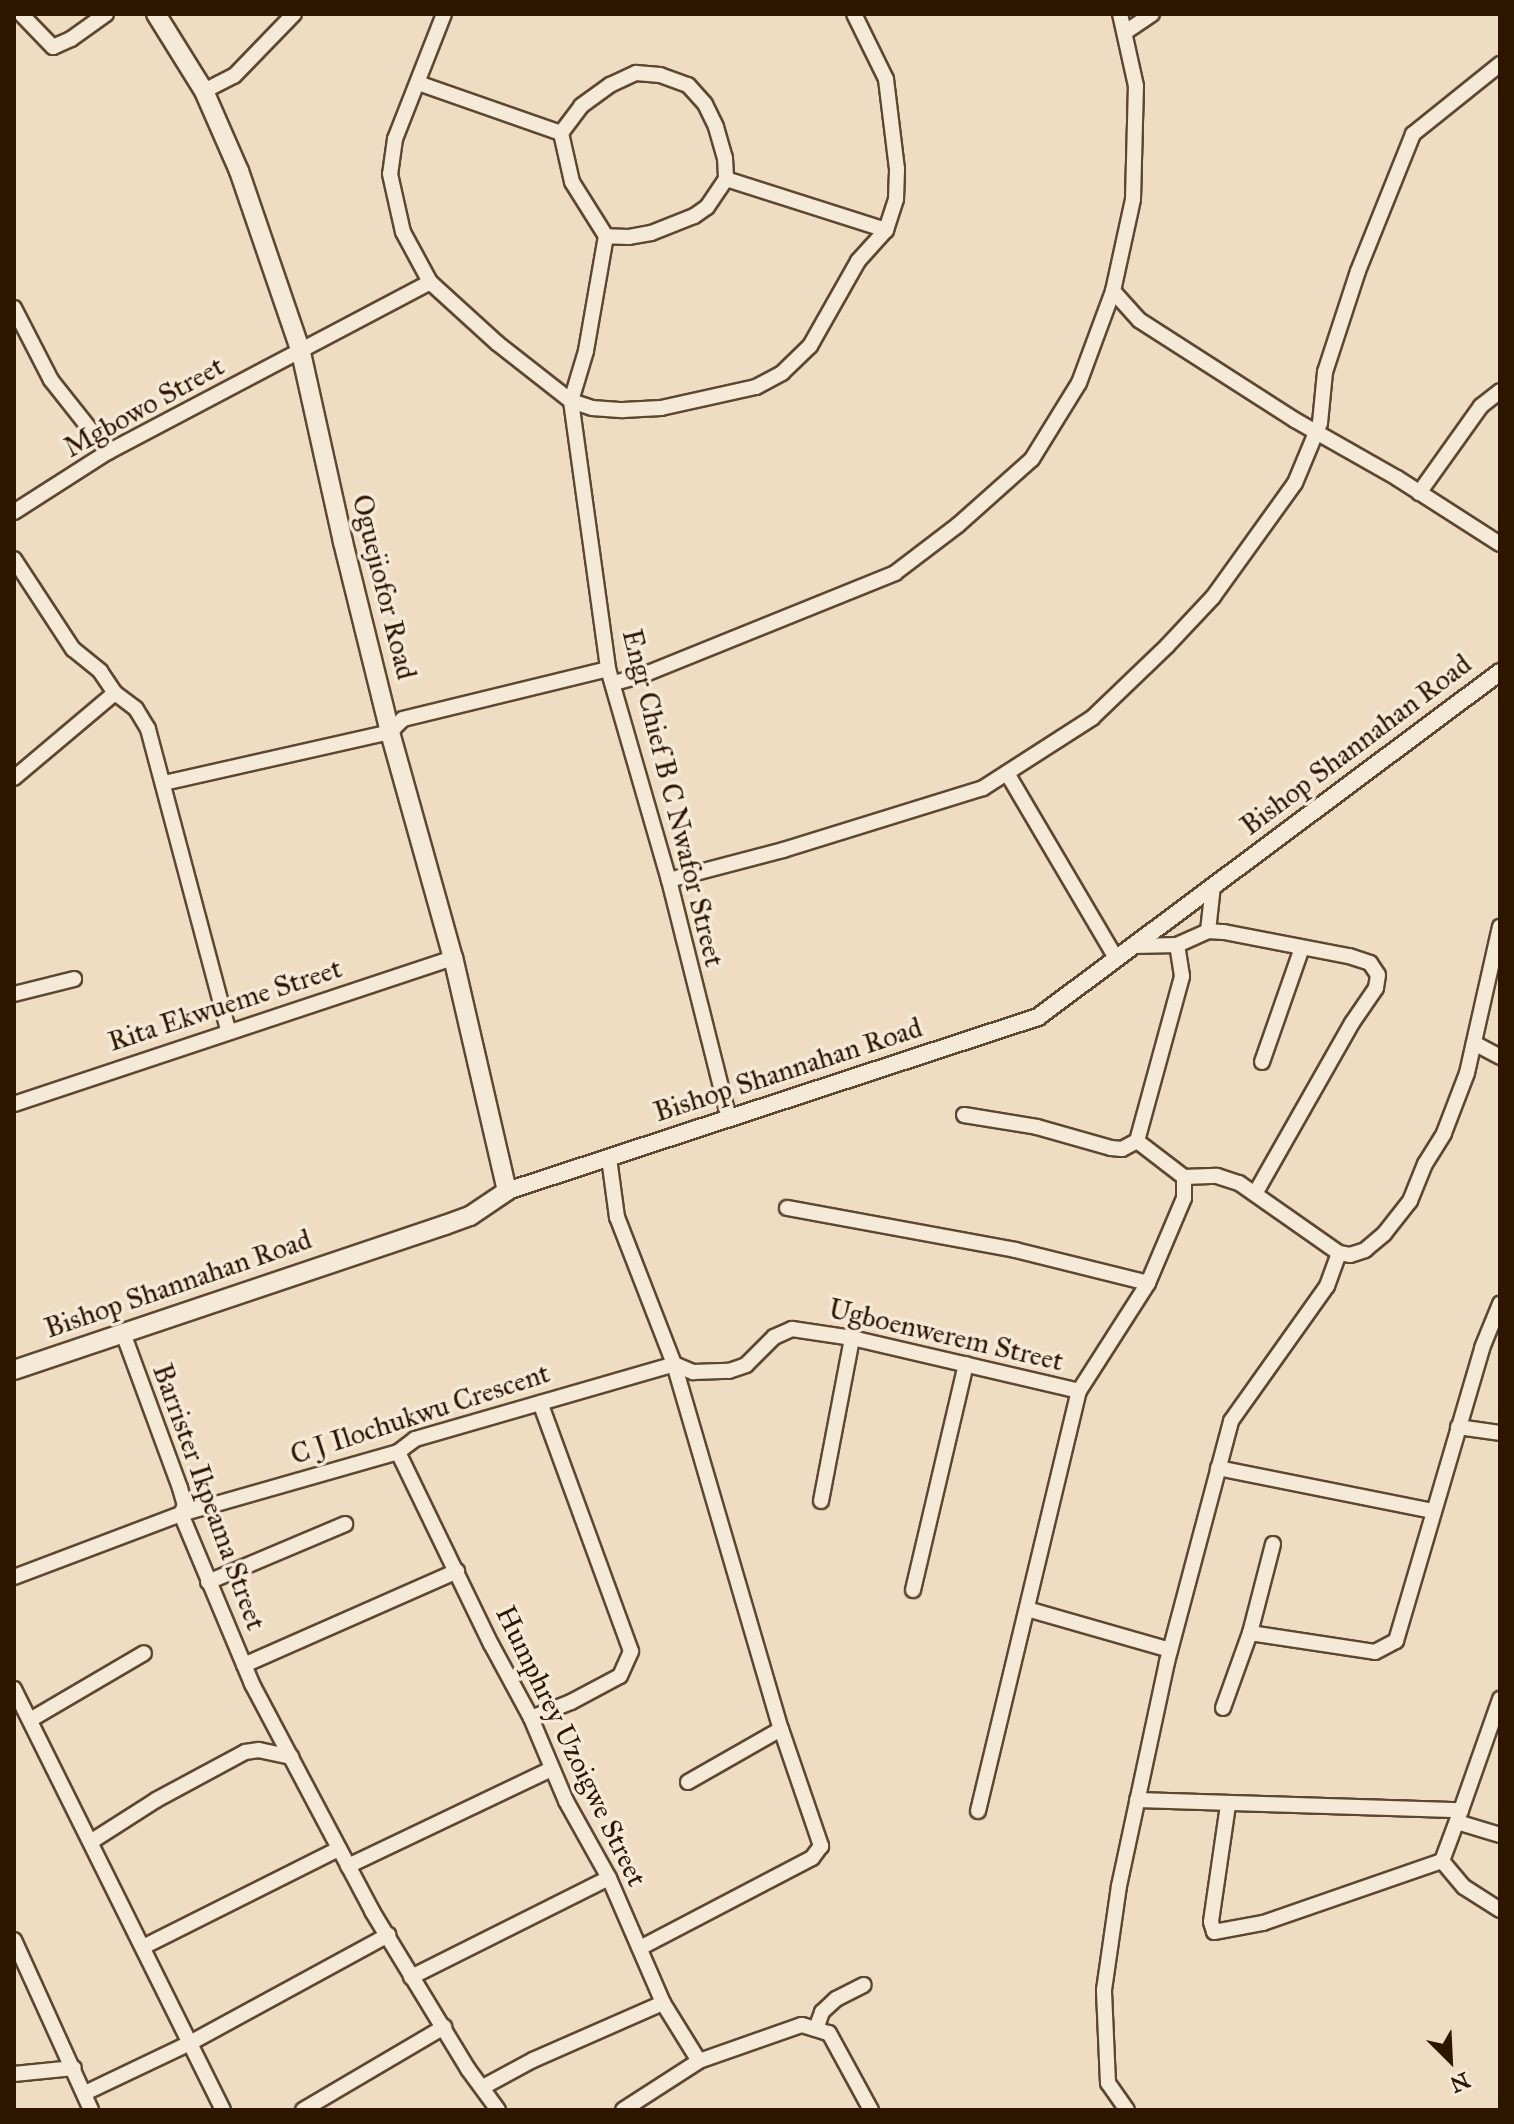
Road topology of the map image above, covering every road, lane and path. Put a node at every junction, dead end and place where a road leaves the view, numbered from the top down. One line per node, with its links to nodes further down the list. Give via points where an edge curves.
1 (21, 14): 2 (street, via 53,47)
2 (106, 14)
3 (156, 14): 12 (main road, Oguejiofor Road)
4 (294, 14): 12 (street, via 234,76)
5 (444, 14): 11 (street)
6 (854, 14): 15 (street, via 886,79 897,169 896,199)
7 (1120, 14): 9 (street)
8 (1152, 14): 9 (street)
9 (1127, 31): 18 (street, via 1136,86 1133,199)
10 (1500, 64): 23 (street, via 1413,134 1329,358)
11 (418, 83): 13 (street); 17 (street, via 395,139 390,174 403,232)
12 (204, 91): 20 (main road, Oguejiofor Road, via 239,171)
13 (561, 133): 14 (street, via 581,106 610,85 636,73 660,75 688,85 705,104 725,158); 16 (street, via 572,182)
14 (726, 179): 15 (street); 16 (street, via 694,216 651,233)
15 (886, 230): 22 (street, via 858,261 810,346 782,373 756,387 661,408 592,408)
16 (606, 236): 22 (street, via 586,351)
17 (430, 282): 20 (street, Mgbowo Street); 22 (street)
18 (1113, 291): 23 (street, via 1139,320); 31 (street, via 1079,383 1032,459 958,525 895,573)
19 (14, 308): 24 (street, via 51,380)
20 (301, 352): 24 (street, Mgbowo Street); 33 (main road, Oguejiofor Road)
21 (1500, 391): 25 (street, via 1481,406)
22 (571, 401): 29 (street, Engr Chief B C Nwafor Street)
23 (1317, 432): 25 (street); 34 (street, via 1284,503 1253,537 1213,597 1092,718)
24 (108, 452): 26 (street, Mgbowo Street)
25 (1419, 493): 27 (street)
26 (14, 512)
27 (1500, 544)
28 (14, 559): 32 (street, via 73,649 100,671)
29 (608, 669): 31 (street, Engr Chief B C Nwafor Street); 33 (street, via 403,719)
30 (1500, 672): 38 (street, Bishop Shannahan Road)
31 (614, 683): 37 (street, Engr Chief B C Nwafor Street)
32 (115, 693): 35 (street); 36 (street, via 136,709 148,729)
33 (390, 732): 36 (street); 45 (main road, Oguejiofor Road)
34 (1007, 773): 37 (street, via 939,804); 44 (street)
35 (14, 778)
36 (164, 783): 48 (street)
37 (669, 880): 53 (street, Engr Chief B C Nwafor Street)
38 (1213, 886): 40 (street); 42 (street, Bishop Shannahan Road)
39 (1500, 927): 49 (street)
40 (1208, 931): 41 (street); 43 (street)
41 (1177, 945): 42 (street); 55 (street, via 1182,976)
42 (1133, 946): 44 (street, Bishop Shannahan Road)
43 (1302, 948): 51 (street); 59 (street, via 1370,963 1378,975 1376,988)
44 (1115, 956): 53 (street, Bishop Shannahan Road, via 1038,1017)
45 (453, 958): 48 (street, Rita Ekwueme Street); 58 (main road, Oguejiofor Road)
46 (74, 979): 47 (street)
47 (14, 994)
48 (228, 1030): 52 (street, Rita Ekwueme Street)
49 (1474, 1043): 50 (street); 61 (street, via 1444,1133 1410,1201 1365,1250)
50 (1500, 1057)
51 (1262, 1062)
52 (14, 1104)
53 (727, 1114): 56 (street, Bishop Shannahan Road)
54 (964, 1115): 55 (street, via 1037,1127 1111,1148)
55 (1137, 1141): 57 (street)
56 (609, 1158): 58 (street, Bishop Shannahan Road); 66 (street, via 617,1217)
57 (1184, 1177): 59 (street, via 1217,1176); 62 (street, Ugboenwerem Street, via 1184,1198)
58 (507, 1191): 64 (main road, Bishop Shannahan Road, via 470,1216)
59 (1256, 1192): 61 (street)
60 (787, 1208): 62 (street, via 1015,1250)
61 (1339, 1253): 74 (street, via 1327,1286 1231,1421)
62 (1148, 1283): 69 (street, Ugboenwerem Street)
63 (1500, 1304): 71 (street)
64 (123, 1333): 68 (main road, Bishop Shannahan Road); 77 (street, Barrister Ikpeama Street, via 180,1488 185,1505)
65 (852, 1338): 66 (street, Ugboenwerem Street, via 782,1330 757,1358 729,1371 693,1372); 67 (street, Ugboenwerem Street); 75 (street)
66 (674, 1364): 70 (street, C J Ilochukwu Crescent); 94 (street)
67 (966, 1364): 69 (street, Ugboenwerem Street); 83 (street)
68 (14, 1370)
69 (1079, 1391): 84 (street)
70 (540, 1403): 73 (street, C J Ilochukwu Crescent, via 415,1439); 92 (street, via 631,1651 620,1676)
71 (1458, 1427): 72 (street); 76 (street)
72 (1500, 1433)
73 (398, 1452): 77 (street, C J Ilochukwu Crescent); 80 (street, Humphrey Uzoigwe Street)
74 (1218, 1468): 76 (street); 86 (street)
75 (821, 1501)
76 (1433, 1511): 85 (street, via 1396,1641 1386,1649 1375,1652)
77 (181, 1514): 81 (street, C J Ilochukwu Crescent); 82 (street, Barrister Ikpeama Street)
78 (345, 1524): 82 (street)
79 (1273, 1544): 85 (street)
80 (457, 1571): 88 (street); 92 (street, Humphrey Uzoigwe Street)
81 (14, 1577)
82 (208, 1582): 88 (street, Barrister Ikpeama Street)
83 (913, 1590)
84 (1027, 1609): 86 (street); 100 (street)
85 (1250, 1633): 91 (street)
86 (1170, 1650): 98 (street)
87 (144, 1653): 93 (street)
88 (244, 1665): 95 (street, Barrister Ikpeama Street)
89 (14, 1689): 93 (street)
90 (1500, 1699): 101 (street)
91 (1223, 1708)
92 (531, 1718): 96 (street, Humphrey Uzoigwe Street)
93 (30, 1720): 103 (street)
94 (781, 1729): 97 (street); 112 (street, via 821,1846 812,1858)
95 (291, 1757): 103 (street, via 245,1752); 104 (street)
96 (551, 1769): 106 (street); 107 (street, Humphrey Uzoigwe Street)
97 (688, 1782)
98 (1137, 1800): 99 (street); 130 (street, via 1104,1990 1108,2083)
99 (1228, 1805): 101 (street); 105 (street, via 1211,1922 1214,1932 1263,1923)
100 (978, 1811)
101 (1459, 1816): 102 (street); 105 (street)
102 (1500, 1835)
103 (92, 1841): 111 (street)
104 (339, 1849): 106 (street); 111 (street)
105 (1442, 1861): 108 (street, via 1464,1887)
106 (348, 1866): 109 (street)
107 (609, 1878): 112 (street, Humphrey Uzoigwe Street); 113 (street)
108 (1500, 1910)
109 (388, 1935): 113 (street); 118 (street)
110 (14, 1940): 120 (street)
111 (145, 1946): 118 (street)
112 (640, 1948): 115 (street, Humphrey Uzoigwe Street)
113 (411, 1977): 117 (street)
114 (864, 1985): 116 (street, via 836,1999)
115 (663, 2003): 119 (street, Humphrey Uzoigwe Street); 122 (street)
116 (817, 2026): 119 (street, via 802,2025); 129 (street, via 835,2041)
117 (444, 2027): 122 (street); 126 (street)
118 (190, 2043): 123 (street); 125 (street)
119 (699, 2061): 128 (street)
120 (74, 2068): 121 (street); 123 (street)
121 (14, 2074)
122 (483, 2087): 127 (street)
123 (85, 2093): 124 (street)
124 (91, 2110)
125 (223, 2110)
126 (303, 2110)
127 (498, 2110)
128 (623, 2110)
129 (871, 2110)
130 (1127, 2110)

